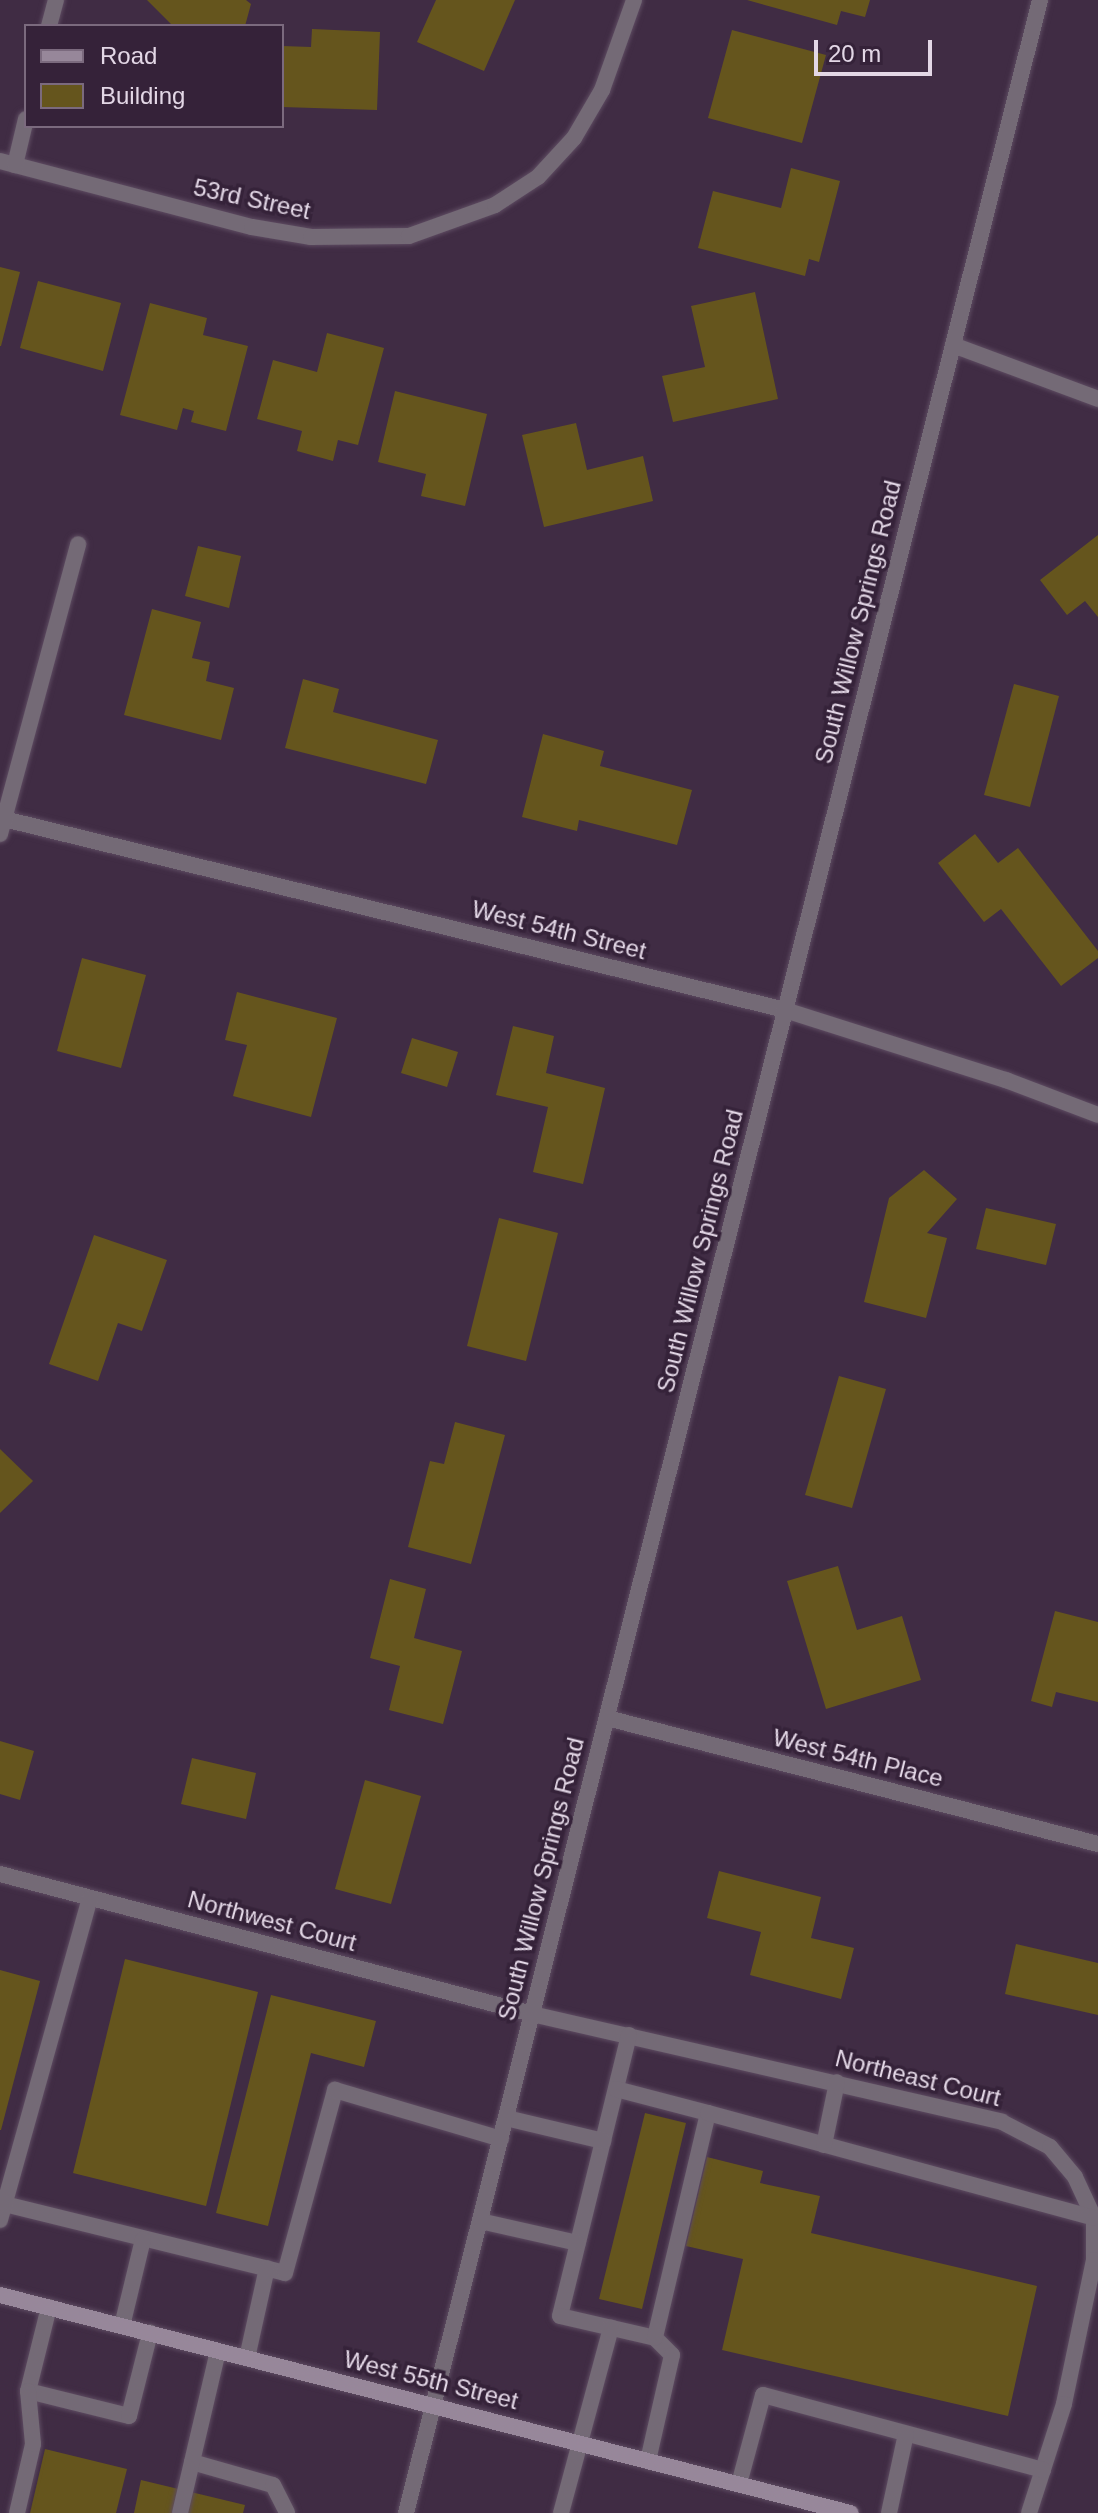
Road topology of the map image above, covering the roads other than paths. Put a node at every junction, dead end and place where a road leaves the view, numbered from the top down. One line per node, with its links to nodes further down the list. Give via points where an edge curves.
1 (56, 0): 4 (street)
2 (634, 0): 6 (street, 53rd Street, via 602,90 574,138 538,177 495,205 409,236 311,237 252,227)
3 (1040, 0): 7 (street, South Willow Springs Road)
4 (50, 24)
5 (24, 124): 6 (street)
6 (7, 163)
7 (953, 345): 8 (street); 11 (street, South Willow Springs Road)
8 (1098, 399)
9 (78, 544): 10 (street)
10 (1, 824): 11 (street, West 54th Street)
11 (785, 1010): 12 (street, West 54th Street); 13 (street, South Willow Springs Road)
12 (1098, 1115)
13 (607, 1718): 14 (street, West 54th Place); 17 (street, South Willow Springs Road)
14 (1098, 1844)
15 (0, 1874): 16 (street, Northwest Court)
16 (90, 1898): 17 (street, Northwest Court); 26 (street)
17 (532, 2014): 18 (street, Northeast Court); 22 (street, South Willow Springs Road)
18 (629, 2035): 19 (street, Northeast Court); 20 (street)
19 (837, 2082): 25 (street); 27 (street, Northeast Court, via 1002,2122 1038,2141 1075,2177)
20 (616, 2089): 21 (street); 24 (street)
21 (708, 2113): 25 (street); 38 (street)
22 (506, 2118): 23 (street, South Willow Springs Road); 24 (street)
23 (501, 2139): 28 (street, South Willow Springs Road); 31 (street, via 335,2090 285,2273)
24 (603, 2141): 30 (street)
25 (824, 2145): 27 (street)
26 (1, 2209): 29 (street)
27 (1094, 2218): 32 (street, Northeast Court)
28 (480, 2221): 30 (street); 42 (street, South Willow Springs Road)
29 (143, 2239): 31 (street); 35 (street)
30 (578, 2243): 36 (street, via 560,2316)
31 (267, 2268): 40 (street)
32 (1094, 2275): 47 (street, Northeast Court)
33 (0, 2295): 34 (main road, West 55th Street)
34 (49, 2307): 35 (main road, West 55th Street); 41 (street)
35 (122, 2326): 37 (main road, West 55th Street)
36 (611, 2328): 38 (street); 44 (street)
37 (150, 2333): 39 (main road, West 55th Street); 41 (street, via 129,2416)
38 (655, 2338): 45 (street, via 672,2355)
39 (218, 2351): 40 (main road, West 55th Street); 46 (street)
40 (247, 2358): 42 (main road, West 55th Street)
41 (28, 2391): 50 (street, via 33,2444)
42 (433, 2406): 44 (main road, West 55th Street); 53 (street, South Willow Springs Road)
43 (906, 2434): 47 (street); 48 (street, via 763,2395); 56 (street)
44 (580, 2443): 45 (main road, West 55th Street); 54 (street)
45 (648, 2461): 48 (main road, West 55th Street)
46 (192, 2462): 51 (street); 52 (street, via 273,2485)
47 (1043, 2470): 57 (street, Northeast Court)
48 (739, 2484): 49 (main road, West 55th Street)
49 (819, 2509): 55 (main road, West 55th Street)
50 (17, 2513)
51 (180, 2513)
52 (287, 2513)
53 (406, 2513)
54 (561, 2513)
55 (850, 2513)
56 (889, 2513)
57 (1029, 2513)

